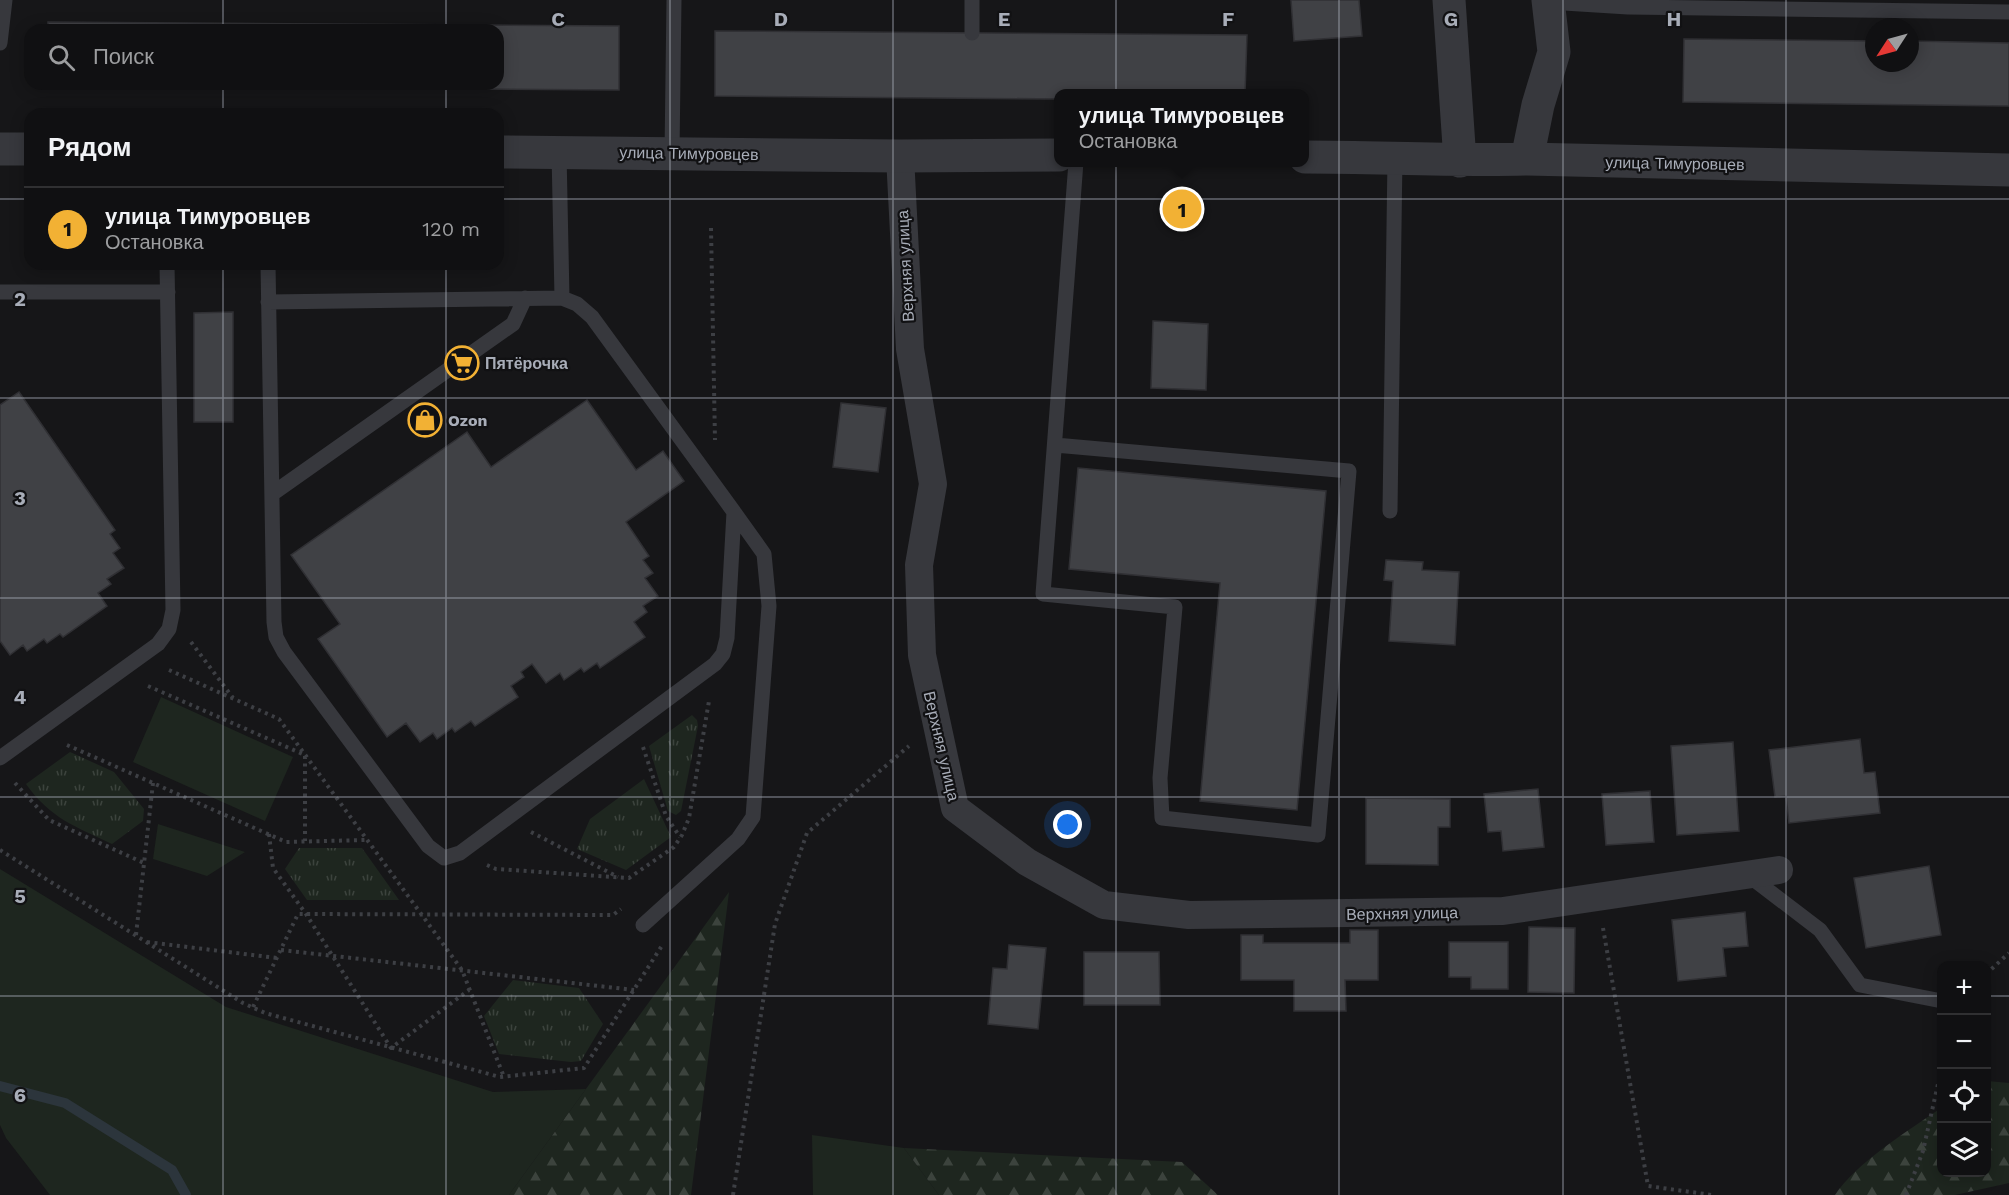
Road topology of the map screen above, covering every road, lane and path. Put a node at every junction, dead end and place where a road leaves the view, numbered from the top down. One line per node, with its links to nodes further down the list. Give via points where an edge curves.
1 (5, 0): 9 (lane)
2 (674, 0): 14 (lane)
3 (972, 0): 8 (lane)
4 (1449, 0): 20 (street)
5 (1548, 1): 6 (lane, via 1628,7); 19 (street, via 1554,52)
6 (1803, 5): 7 (lane)
7 (2009, 12)
8 (972, 33)
9 (0, 43)
10 (0, 148): 11 (street)
11 (24, 149)
12 (504, 152): 13 (street, улица Тимуровцев)
13 (559, 152): 14 (street, улица Тимуровцев); 29 (lane)
14 (672, 153): 16 (street, улица Тимуровцев)
15 (1054, 155): 16 (street, улица Тимуровцев)
16 (900, 156): 41 (street, Верхняя улица, via 910,349 933,484 919,565 922,655)
17 (1309, 157): 18 (street, улица Тимуровцев)
18 (1395, 157): 20 (street, улица Тимуровцев); 34 (lane)
19 (1527, 159): 20 (street, улица Тимуровцев); 22 (street, улица Тимуровцев)
20 (1460, 161)
21 (1076, 167): 31 (lane)
22 (2009, 170)
23 (711, 228): 32 (path, via 715,446)
24 (167, 270): 27 (lane)
25 (268, 270): 30 (lane)
26 (0, 292): 27 (lane)
27 (168, 292): 36 (lane)
28 (525, 298): 29 (lane); 30 (lane); 33 (lane, via 513,324)
29 (562, 298): 32 (lane, via 578,304 592,317)
30 (268, 302): 33 (lane)
31 (1055, 445): 31 (lane, via 1043,594 1175,607 1160,778 1162,818 1317,835 1349,471)
32 (696, 460): 35 (lane)
33 (272, 494): 37 (lane, via 276,637 428,846 444,858 465,849)
34 (1390, 511)
35 (734, 512): 37 (lane, via 727,638 723,654); 63 (lane, via 764,554 769,606 753,817 738,838)
36 (172, 615): 40 (path); 45 (lane, via 169,629 158,644)
37 (715, 664): 50 (path, via 689,818)
38 (169, 670): 40 (path)
39 (148, 686): 44 (path)
40 (233, 699): 44 (path, via 279,719)
41 (937, 722): 59 (street, Верхняя улица, via 955,808 1027,862 1104,905 1189,915 1374,914 1503,911); 80 (path, via 807,833 775,924)
42 (642, 744): 50 (path, via 666,816)
43 (67, 745): 47 (path)
44 (305, 755): 51 (path); 52 (path)
45 (0, 759)
46 (15, 783): 55 (path, via 49,820)
47 (153, 783): 49 (path); 55 (path)
48 (526, 830): 58 (path)
49 (269, 834): 52 (path, via 286,842); 61 (path, via 273,868)
50 (680, 837): 58 (path, via 674,847 636,875)
51 (367, 840): 52 (path); 62 (path)
52 (305, 841)
53 (0, 850): 64 (path)
54 (482, 862): 58 (path, via 496,869)
55 (144, 863): 64 (path)
56 (1779, 870): 57 (street, Верхняя улица)
57 (1748, 875): 59 (street, Верхняя улица); 75 (lane, via 1820,930 1860,985)
58 (621, 879)
59 (1597, 897): 81 (path, via 1648,1186)
60 (629, 903): 62 (path, via 613,915)
61 (306, 914): 62 (path); 67 (path, via 298,914); 69 (path)
62 (421, 915): 72 (path)
63 (643, 925)
64 (136, 935): 66 (path)
65 (668, 936): 74 (path)
66 (146, 942): 70 (path); 76 (path)
67 (281, 950): 69 (path); 70 (path)
68 (2009, 952): 71 (path)
69 (333, 956): 72 (path); 77 (path)
70 (277, 958): 76 (path)
71 (1991, 969)
72 (462, 970): 73 (path); 74 (path)
73 (469, 990): 77 (path); 79 (path)
74 (634, 990): 79 (path, via 584,1068)
75 (1937, 1000)
76 (253, 1007): 77 (path)
77 (391, 1048): 79 (path)
78 (1940, 1069): 82 (path, via 1923,1151)
79 (504, 1077)
80 (733, 1195)
81 (1712, 1195)
82 (1906, 1195)

